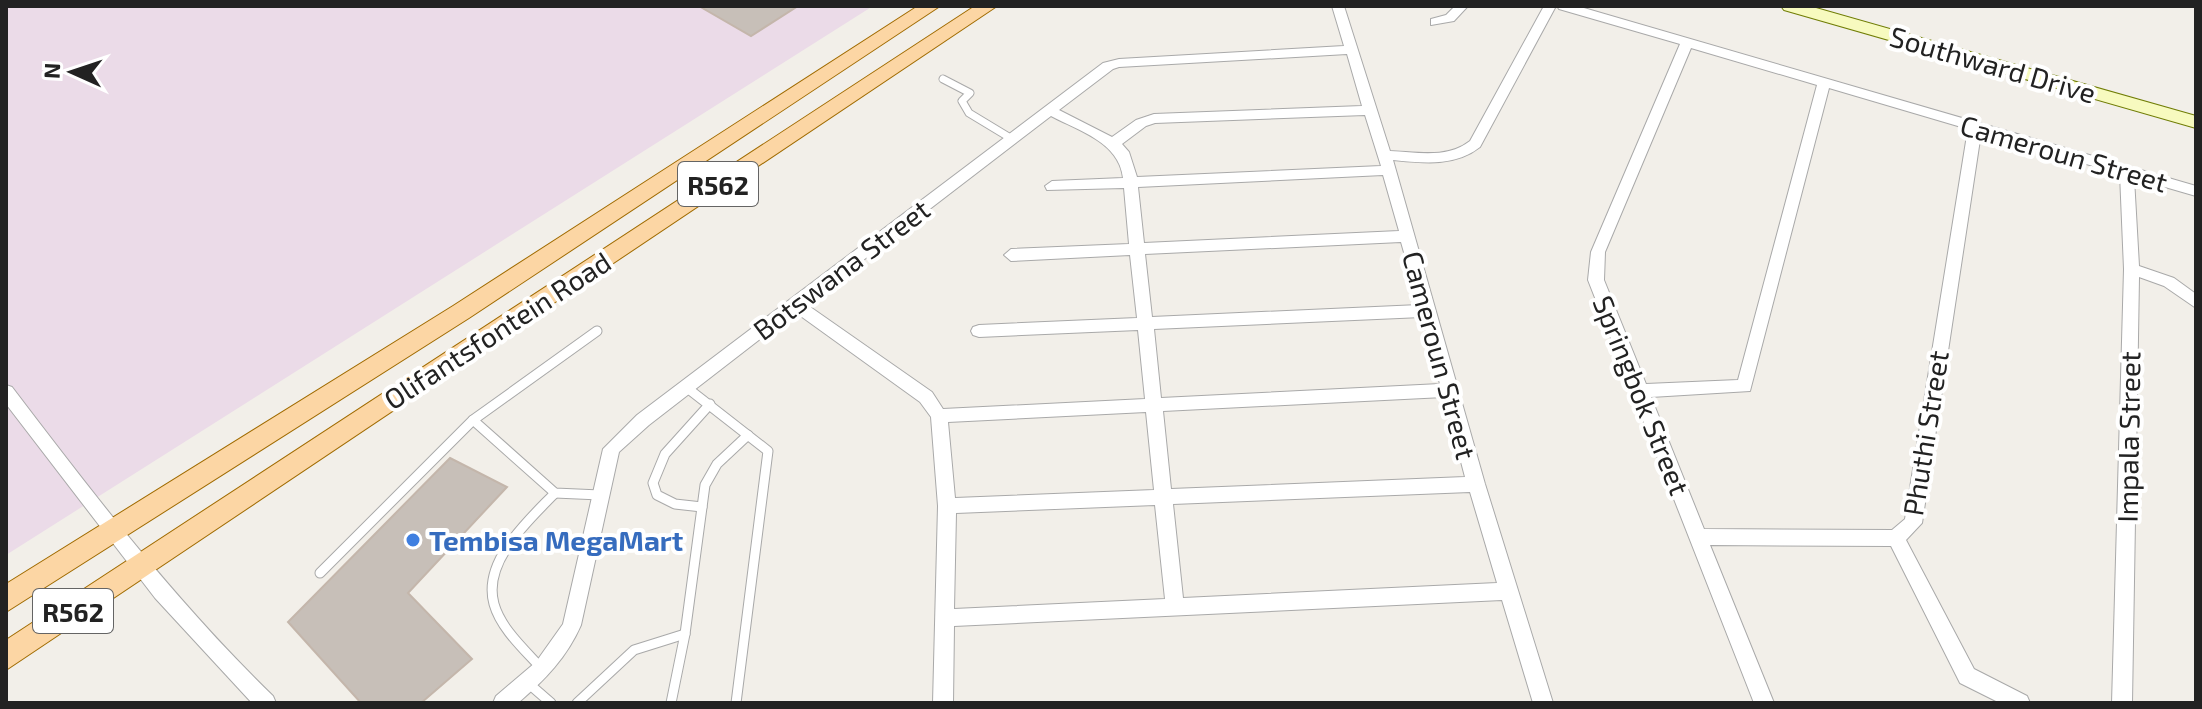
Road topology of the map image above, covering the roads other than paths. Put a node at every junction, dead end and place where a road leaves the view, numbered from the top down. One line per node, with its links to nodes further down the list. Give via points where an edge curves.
1 (988, 6): 52 (main road, Olifantsfontein Road / R562)
2 (1338, 6): 10 (street, Cameroun Street)
3 (1462, 6): 8 (street, via 1450,18)
4 (1550, 6): 19 (street, via 1468,151)
5 (1563, 6): 9 (street, Cameroun Street)
6 (1790, 6): 15 (main road, Southward Drive)
7 (923, 10): 49 (main road, Olifantsfontein Road / R562, via 461,312)
8 (1435, 22)
9 (1687, 42): 12 (street, Cameroun Street); 36 (street, Springbok Street, via 1597,262 1599,288)
10 (1350, 50): 13 (street, Cameroun Street); 14 (street, Botswana Street, via 1116,63)
11 (943, 79): 17 (lane, via 970,93 962,101 966,111)
12 (1824, 84): 16 (street, Cameroun Street); 36 (street, via 1744,386)
13 (1370, 110): 18 (street, via 1154,119); 19 (street, Cameroun Street)
14 (1051, 111): 17 (street, Botswana Street); 18 (street)
15 (2196, 122)
16 (1975, 127): 20 (street, Cameroun Street); 51 (street, Phuthi Street, via 1913,523)
17 (1012, 139): 29 (street, Botswana Street)
18 (1113, 143): 21 (street, via 1126,161)
19 (1387, 162): 21 (street); 24 (street, Cameroun Street)
20 (2127, 170): 23 (street, Cameroun Street); 27 (street, Impala Street)
21 (1130, 182): 22 (street); 25 (street)
22 (1052, 186)
23 (2196, 191)
24 (1407, 236): 25 (street); 30 (street, Cameroun Street)
25 (1138, 248): 26 (street); 31 (street)
26 (1011, 255)
27 (2132, 269): 28 (street, via 2169,282); 74 (street, Impala Street)
28 (2196, 302)
29 (795, 304): 34 (street, Botswana Street); 40 (street, via 926,397)
30 (1429, 311): 31 (street); 35 (street, Cameroun Street)
31 (1145, 325): 33 (street); 39 (street)
32 (597, 331): 41 (lane)
33 (979, 331)
34 (686, 387): 38 (lane); 45 (street, Botswana Street, via 614,444)
35 (1450, 390): 39 (street); 43 (street, Cameroun Street)
36 (1641, 391): 50 (street, Springbok Street)
37 (6, 392): 49 (street)
38 (710, 404): 42 (lane); 48 (lane, via 663,453 654,479 660,497 669,503)
39 (1153, 407): 40 (street); 46 (street)
40 (939, 416): 47 (street)
41 (473, 420): 44 (lane); 53 (lane)
42 (748, 435): 48 (lane, via 707,476); 69 (lane, via 768,451)
43 (1476, 484): 46 (street); 54 (street, Cameroun Street)
44 (555, 493): 45 (lane); 61 (lane, via 509,544 493,579 500,619)
45 (600, 495): 61 (street, Botswana Street, via 572,625)
46 (1165, 497): 47 (street); 56 (street)
47 (947, 506): 57 (street)
48 (702, 507): 58 (lane)
49 (112, 531): 52 (street); 55 (main road, Olifantsfontein Road / R562)
50 (1698, 537): 51 (street, Phuthi Street); 72 (street, Springbok Street)
51 (1896, 538): 73 (street, via 1967,676)
52 (140, 567): 59 (main road, Olifantsfontein Road / R562); 60 (street)
53 (320, 573)
54 (1508, 591): 56 (street); 71 (street, Cameroun Street)
55 (6, 599)
56 (1175, 607): 57 (street)
57 (946, 618): 70 (street)
58 (685, 634): 67 (lane, via 634,650); 68 (lane)
59 (6, 656)
60 (231, 670): 63 (street); 64 (street)
61 (543, 670): 62 (street, Botswana Street)
62 (528, 683): 65 (street, Botswana Street); 66 (lane)
63 (251, 703)
64 (266, 703)
65 (503, 703)
66 (551, 703)
67 (577, 703)
68 (671, 703)
69 (736, 703)
70 (943, 703)
71 (1543, 703)
72 (1764, 703)
73 (2020, 703)
74 (2122, 703)

